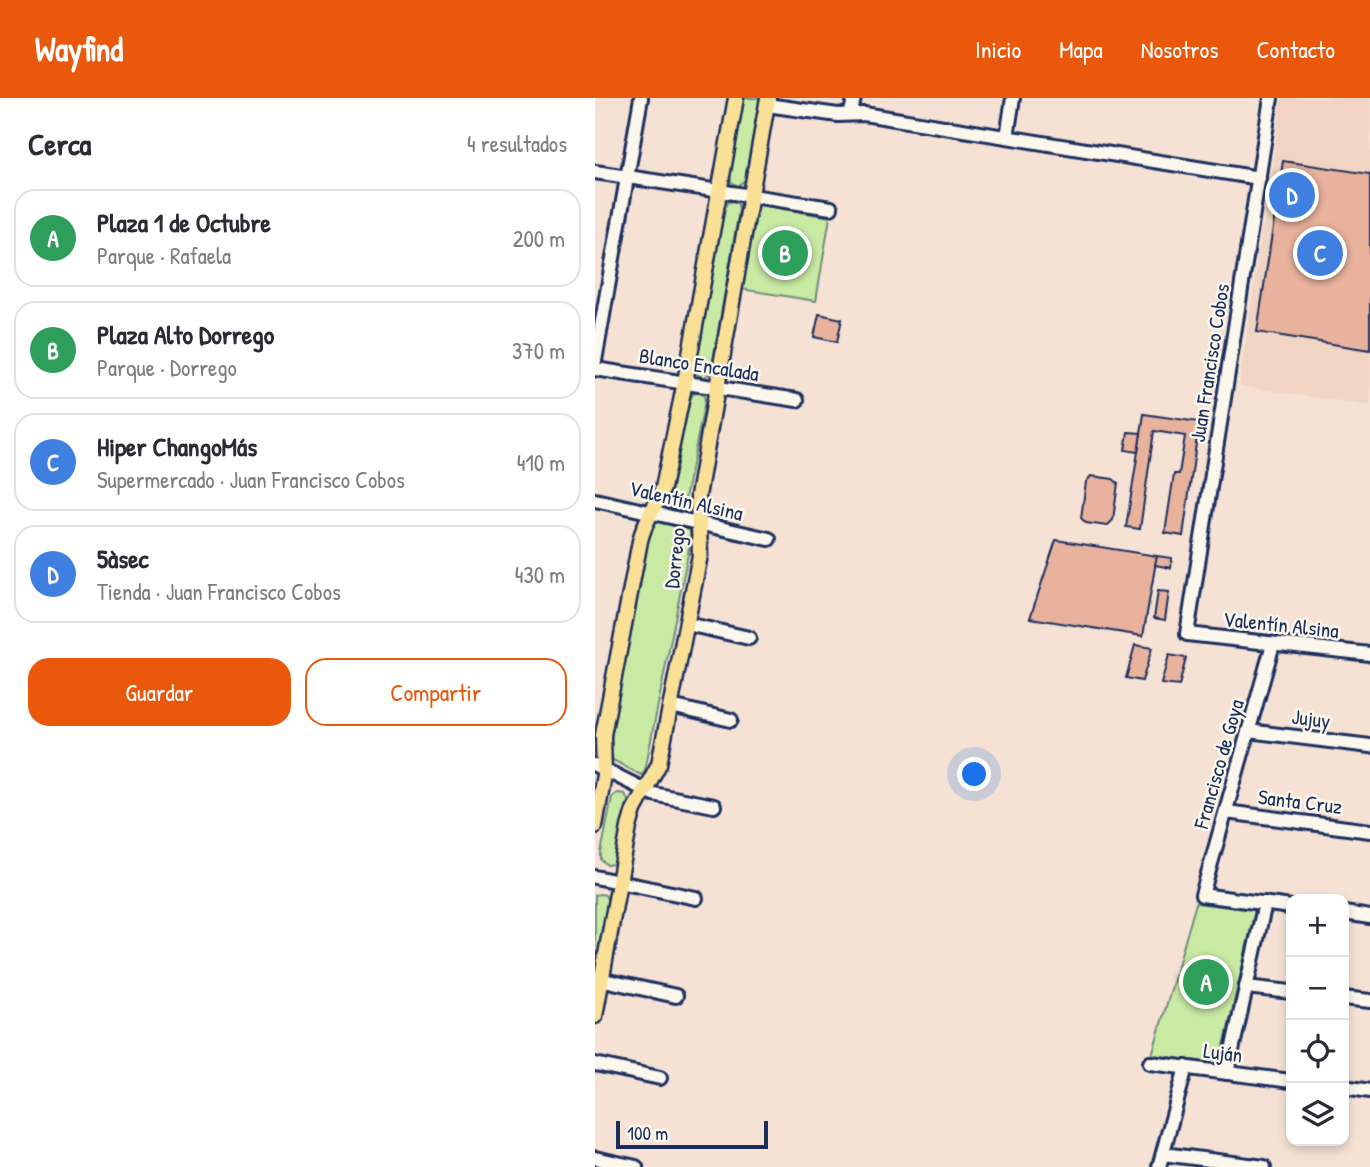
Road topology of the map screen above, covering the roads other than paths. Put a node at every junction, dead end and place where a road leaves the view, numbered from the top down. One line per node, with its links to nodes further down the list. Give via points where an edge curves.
1 (641, 98): 10 (street)
2 (736, 98): 12 (main road, Dorrego)
3 (854, 98): 7 (street)
4 (1013, 98): 8 (street)
5 (1271, 98): 11 (street, Juan Francisco Cobos)
6 (768, 101): 7 (street, via 838,115); 13 (main road, Dorrego)
7 (851, 113): 8 (street)
8 (1007, 137): 11 (street)
9 (595, 172): 10 (street)
10 (627, 177): 12 (street); 15 (street)
11 (1259, 178): 25 (street, Juan Francisco Cobos)
12 (719, 191): 13 (street); 17 (main road, Dorrego)
13 (751, 196): 14 (street); 18 (main road, Dorrego)
14 (831, 208)
15 (595, 360)
16 (595, 369): 17 (street, Blanco Encalada)
17 (685, 382): 18 (street, Blanco Encalada); 21 (main road, Dorrego, via 663,488)
18 (717, 387): 19 (street, Blanco Encalada); 22 (main road, Dorrego, via 698,496)
19 (797, 400)
20 (595, 500): 21 (street, Valentín Alsina)
21 (652, 514): 22 (street, Valentín Alsina); 33 (main road, Dorrego, via 642,530)
22 (700, 524): 23 (street, Valentín Alsina); 24 (main road, Dorrego, via 700,555)
23 (769, 539)
24 (687, 624): 26 (street); 29 (main road, Dorrego)
25 (1187, 634): 27 (street, Valentín Alsina)
26 (748, 638)
27 (1273, 644): 28 (street, Valentín Alsina); 31 (street, Francisco de Goya)
28 (1370, 654)
29 (671, 706): 30 (street); 34 (main road, Dorrego, via 659,764)
30 (731, 720)
31 (1248, 732): 32 (street, Jujuy); 36 (street, Francisco de Goya)
32 (1370, 746)
33 (600, 767): 34 (street); 37 (main road, Dorrego)
34 (645, 790): 35 (street); 40 (main road, Dorrego, via 629,827)
35 (714, 806)
36 (1226, 813): 38 (street, Santa Cruz); 42 (street, Francisco de Goya, via 1202,895)
37 (595, 826)
38 (1370, 831)
39 (595, 877): 40 (street)
40 (618, 882): 41 (street); 46 (main road, Dorrego)
41 (696, 898)
42 (1265, 903): 43 (street); 47 (street)
43 (1286, 906)
44 (1349, 915): 45 (street)
45 (1370, 917)
46 (598, 979): 49 (street); 52 (main road, Dorrego)
47 (1246, 987): 48 (street); 56 (street)
48 (1286, 991)
49 (676, 996)
50 (1349, 999): 51 (street)
51 (1370, 1001)
52 (595, 1016)
53 (595, 1063): 57 (street)
54 (1150, 1063): 55 (street, Luján)
55 (1186, 1067): 56 (street, Luján); 62 (street)
56 (1227, 1073): 58 (street, Luján)
57 (660, 1078)
58 (1286, 1080)
59 (1349, 1088): 60 (street)
60 (1370, 1091)
61 (595, 1158): 63 (street)
62 (1161, 1161): 64 (street)
63 (636, 1167)
64 (1264, 1167)

